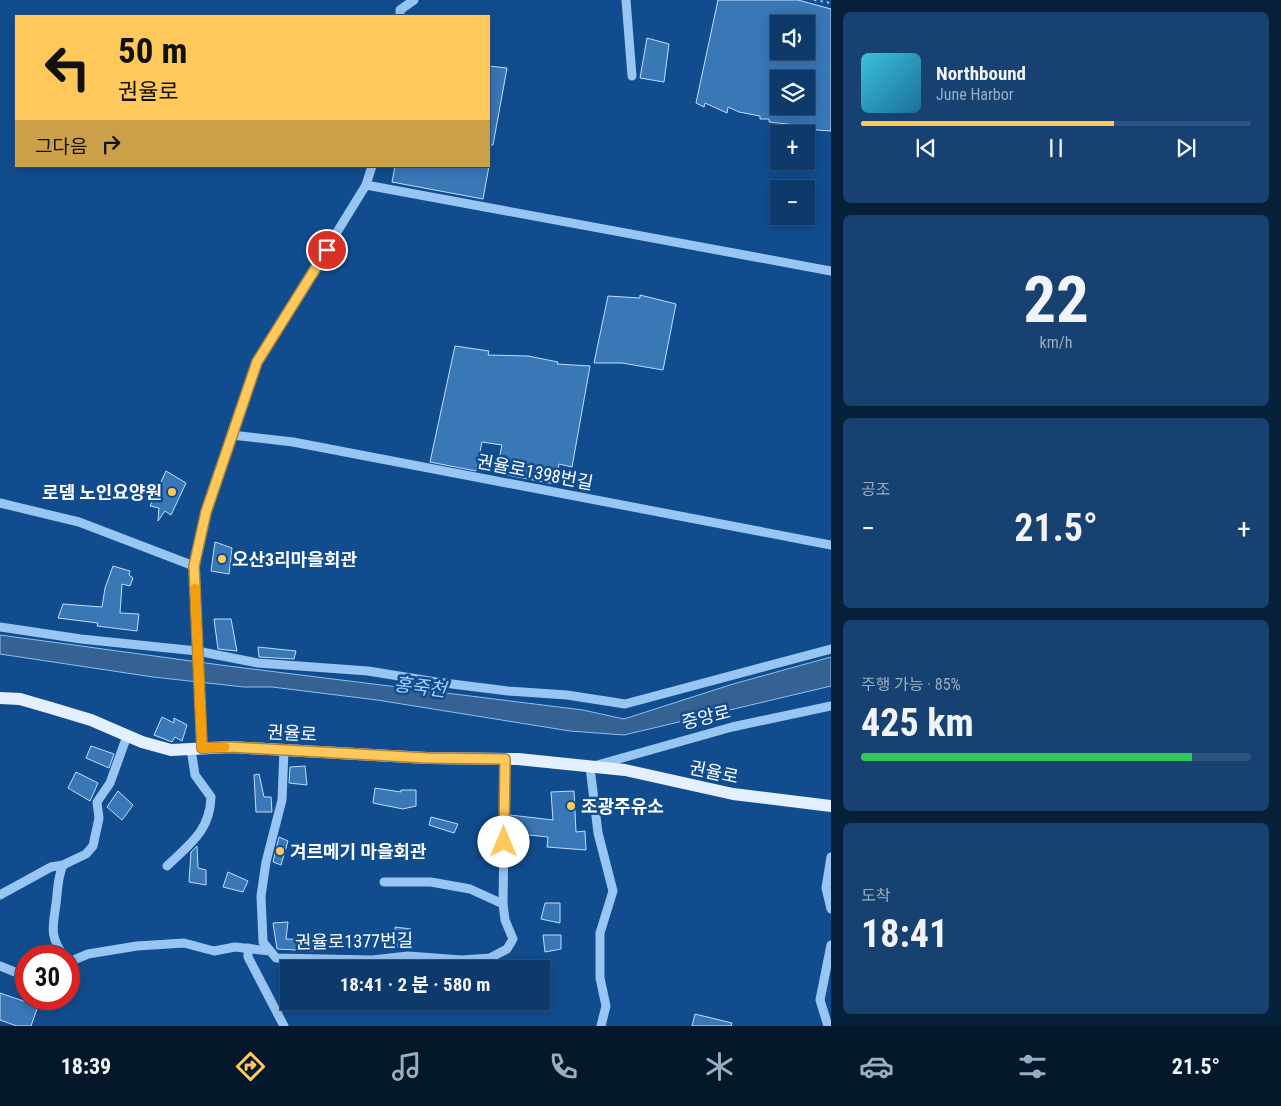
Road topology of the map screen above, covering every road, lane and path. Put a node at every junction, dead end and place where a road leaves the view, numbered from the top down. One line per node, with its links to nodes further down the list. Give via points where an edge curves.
1 (414, 0): 5 (street, via 400,10)
2 (626, 0): 6 (street)
3 (814, 0): 4 (path)
4 (831, 3)
5 (400, 15)
6 (632, 76)
7 (372, 167): 8 (street)
8 (366, 185): 9 (street); 10 (street, via 257,362)
9 (831, 272)
10 (232, 435): 12 (street, 권율로1398번길, via 313,446); 13 (street, via 206,512)
11 (0, 503): 13 (street, via 79,522)
12 (831, 545)
13 (194, 566): 15 (street)
14 (0, 627): 15 (street, via 80,639)
15 (197, 650): 16 (street, via 258,663 368,671 625,704); 22 (street, via 202,704)
16 (831, 650)
17 (0, 691): 19 (street)
18 (0, 698): 19 (main road, 권율로)
19 (20, 699): 21 (main road, 권율로, via 91,720)
20 (831, 706): 25 (street, 중앙로, via 732,727)
21 (127, 736): 22 (main road, 권율로, via 171,750); 28 (street, via 110,783 98,802 99,818 93,846 86,854)
22 (197, 749): 23 (main road, 권율로); 29 (street, via 195,775 211,797 209,817 195,839)
23 (284, 750): 24 (main road, 권율로); 37 (street, 권율로1377번길, via 282,800 261,896 264,942)
24 (505, 759): 25 (main road, 권율로); 32 (street, 권율로1377번길)
25 (590, 767): 26 (main road, 권율로, via 625,770 761,799); 42 (street, via 598,833 613,891 600,933 600,978 606,1006)
26 (831, 806)
27 (831, 857): 33 (street, via 826,888)
28 (63, 865): 31 (street); 34 (street, via 58,877 51,925)
29 (166, 866)
30 (384, 882): 32 (street, via 432,882 470,889)
31 (0, 895)
32 (503, 904): 37 (street, 권율로1377번길, via 513,939 508,949 490,958 276,958)
33 (831, 909)
34 (57, 945)
35 (831, 945): 43 (street, via 820,1000)
36 (248, 948): 37 (street); 38 (street, via 214,951 184,943 137,946); 41 (street, via 248,957)
37 (270, 951)
38 (80, 957)
39 (0, 966): 40 (street)
40 (15, 972)
41 (284, 1026)
42 (601, 1026)
43 (828, 1026)

